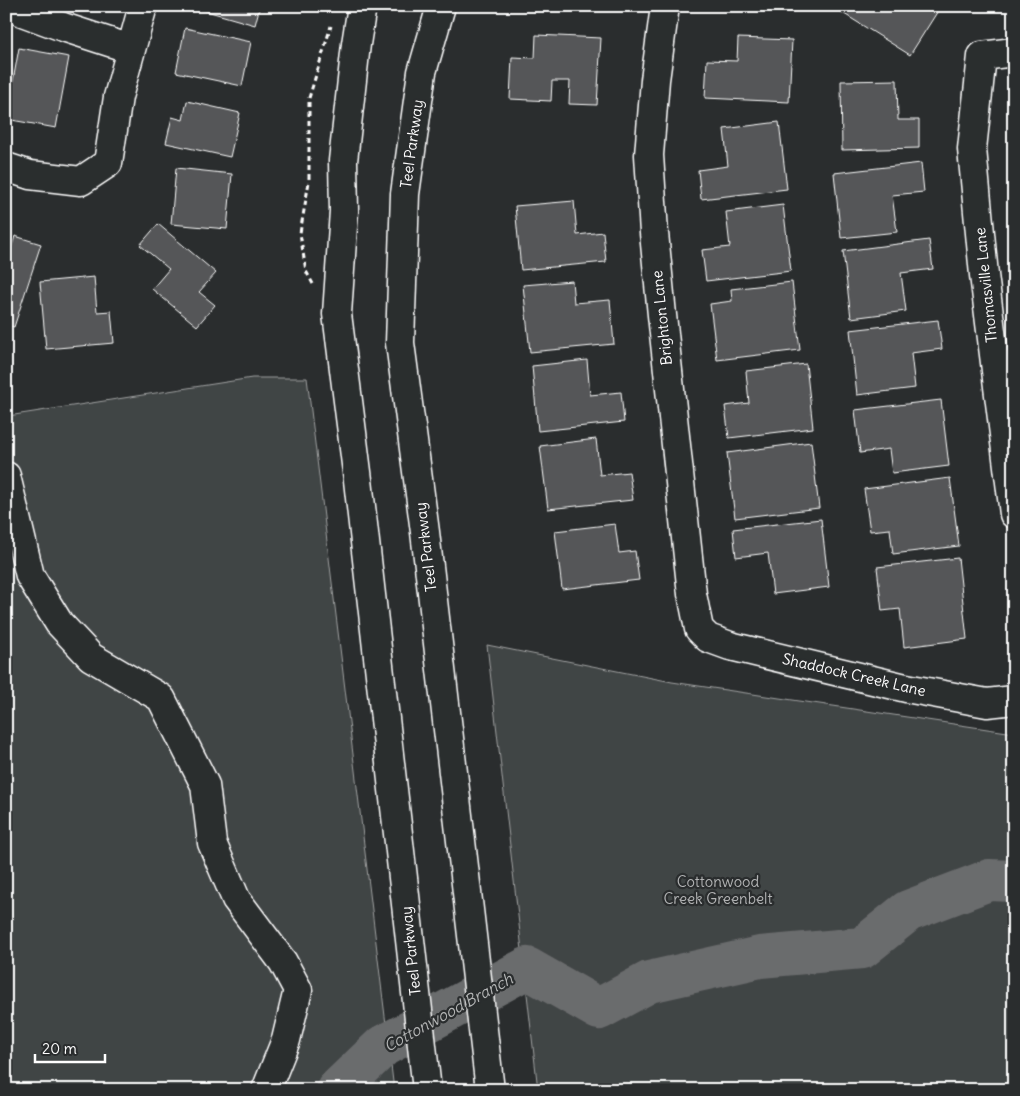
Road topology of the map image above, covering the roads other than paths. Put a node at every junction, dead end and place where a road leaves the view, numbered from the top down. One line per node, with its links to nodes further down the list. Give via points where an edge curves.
1 (6, 6): 6 (main road)
2 (143, 6): 6 (main road)
3 (362, 6): 15 (main road, Teel Parkway, via 343,161 344,211 338,314)
4 (441, 6): 16 (main road, Teel Parkway, via 422,72 405,194 400,343)
5 (664, 7): 12 (main road, Brighton Lane, via 649,155 662,315 692,594)
6 (131, 49): 8 (main road, via 118,97 108,163 81,181 30,175)
7 (1014, 52): 9 (main road, Thomasville Lane, via 982,56 972,149 984,275)
8 (6, 167)
9 (1006, 382): 11 (main road, Thomasville Lane)
10 (6, 476): 14 (main road, via 30,576 59,623 91,658 161,698 206,784 212,842 236,899 283,962 298,990 286,1040)
11 (1014, 514)
12 (700, 629): 13 (main road, Shaddock Creek Lane, via 708,638 730,646 906,688 987,703)
13 (1014, 700)
14 (266, 1090)
15 (427, 1090)
16 (490, 1090)

